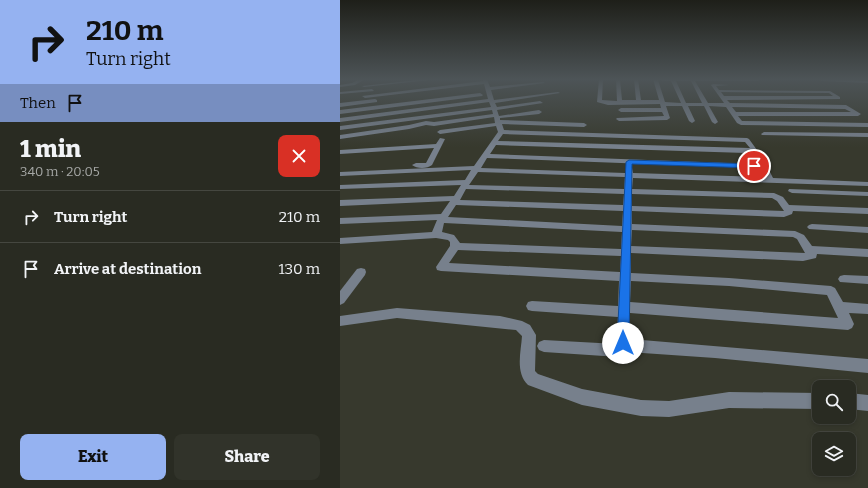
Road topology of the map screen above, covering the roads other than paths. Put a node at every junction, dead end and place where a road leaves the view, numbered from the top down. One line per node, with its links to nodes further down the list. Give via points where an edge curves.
1 (367, 102): 21 (street)
2 (436, 102): 20 (street)
3 (467, 102): 29 (street)
4 (476, 102): 35 (street)
5 (483, 102): 42 (street, via 434,124 426,123)
6 (487, 102): 43 (street)
7 (492, 102): 44 (street)
8 (504, 102): 30 (street)
9 (504, 102): 39 (street)
10 (528, 102): 19 (street)
11 (602, 102): 12 (street)
12 (620, 102): 13 (street)
13 (639, 102): 25 (street)
14 (662, 102): 25 (street)
15 (683, 102): 22 (street)
16 (703, 102): 23 (street)
17 (725, 102): 24 (street)
18 (781, 102): 26 (street)
19 (540, 103)
20 (404, 104): 28 (street); 29 (street)
21 (340, 105)
22 (684, 105): 23 (street); 25 (street); 36 (street)
23 (705, 105): 24 (street); 37 (street)
24 (728, 105): 26 (street); 31 (street)
25 (663, 106): 27 (street); 33 (street, via 667,118 665,119)
26 (785, 106): 32 (street); 32 (street, via 846,107 858,114)
27 (621, 110)
28 (340, 112)
29 (403, 112): 34 (street); 35 (street)
30 (539, 112)
31 (734, 114): 32 (street); 38 (street, via 741,123)
32 (794, 114): 38 (street)
33 (619, 119)
34 (340, 120)
35 (402, 120): 41 (street); 42 (street)
36 (692, 121)
37 (715, 122)
38 (804, 124): 40 (street); 46 (street)
39 (584, 125)
40 (868, 125)
41 (340, 128)
42 (399, 129): 50 (street)
43 (454, 130): 47 (street, via 455,134); 52 (street, via 441,135)
44 (501, 132): 49 (street); 51 (street)
45 (764, 134): 46 (street)
46 (815, 134): 48 (street)
47 (472, 135)
48 (868, 135)
49 (636, 136): 53 (street); 53 (street, via 747,140 754,150 746,152)
50 (340, 137)
51 (495, 144): 53 (street); 55 (street)
52 (438, 146): 54 (street); 58 (street, via 428,164)
53 (636, 148): 56 (street)
54 (340, 152)
55 (486, 156): 56 (street); 57 (street)
56 (632, 162): 60 (street); 61 (street, via 762,167)
57 (477, 169): 59 (street); 60 (street); 62 (street)
58 (340, 170)
59 (340, 174)
60 (628, 176): 61 (street); 66 (street)
61 (770, 180): 63 (street)
62 (466, 184): 64 (street); 66 (street); 68 (street)
63 (868, 184)
64 (340, 187)
65 (792, 191): 67 (street)
66 (628, 192): 70 (street); 71 (street, via 774,196 780,199)
67 (868, 194)
68 (455, 200): 69 (street); 70 (street); 73 (street)
69 (340, 203)
70 (627, 208): 71 (street, via 784,214 789,212); 76 (street)
71 (786, 208): 72 (street)
72 (868, 211)
73 (442, 219): 74 (street); 76 (street); 78 (street)
74 (340, 221)
75 (812, 227): 77 (street)
76 (627, 228): 81 (street, via 795,234 801,237); 82 (street)
77 (868, 230)
78 (436, 235): 79 (street); 80 (street, via 451,237 455,241)
79 (340, 241)
80 (455, 246): 82 (street); 85 (street, via 441,267)
81 (810, 250): 82 (street, via 811,256 803,257); 83 (street)
82 (626, 251): 85 (street)
83 (868, 253)
84 (361, 272): 88 (street)
85 (625, 276): 90 (street, via 831,291); 92 (street)
86 (844, 278): 87 (street)
87 (868, 280)
88 (340, 300)
89 (532, 306): 92 (street)
90 (839, 307): 91 (street); 92 (street, via 848,324)
91 (868, 309)
92 (624, 310): 95 (street, via 623,339)
93 (340, 321): 97 (street, via 407,313 518,325 525,328 529,336 527,370 533,380 582,397 619,405 660,409 729,400)
94 (544, 346): 95 (street, via 619,350)
95 (626, 346): 96 (street)
96 (868, 366)
97 (812, 401)
98 (856, 402): 99 (street)
99 (868, 403)

